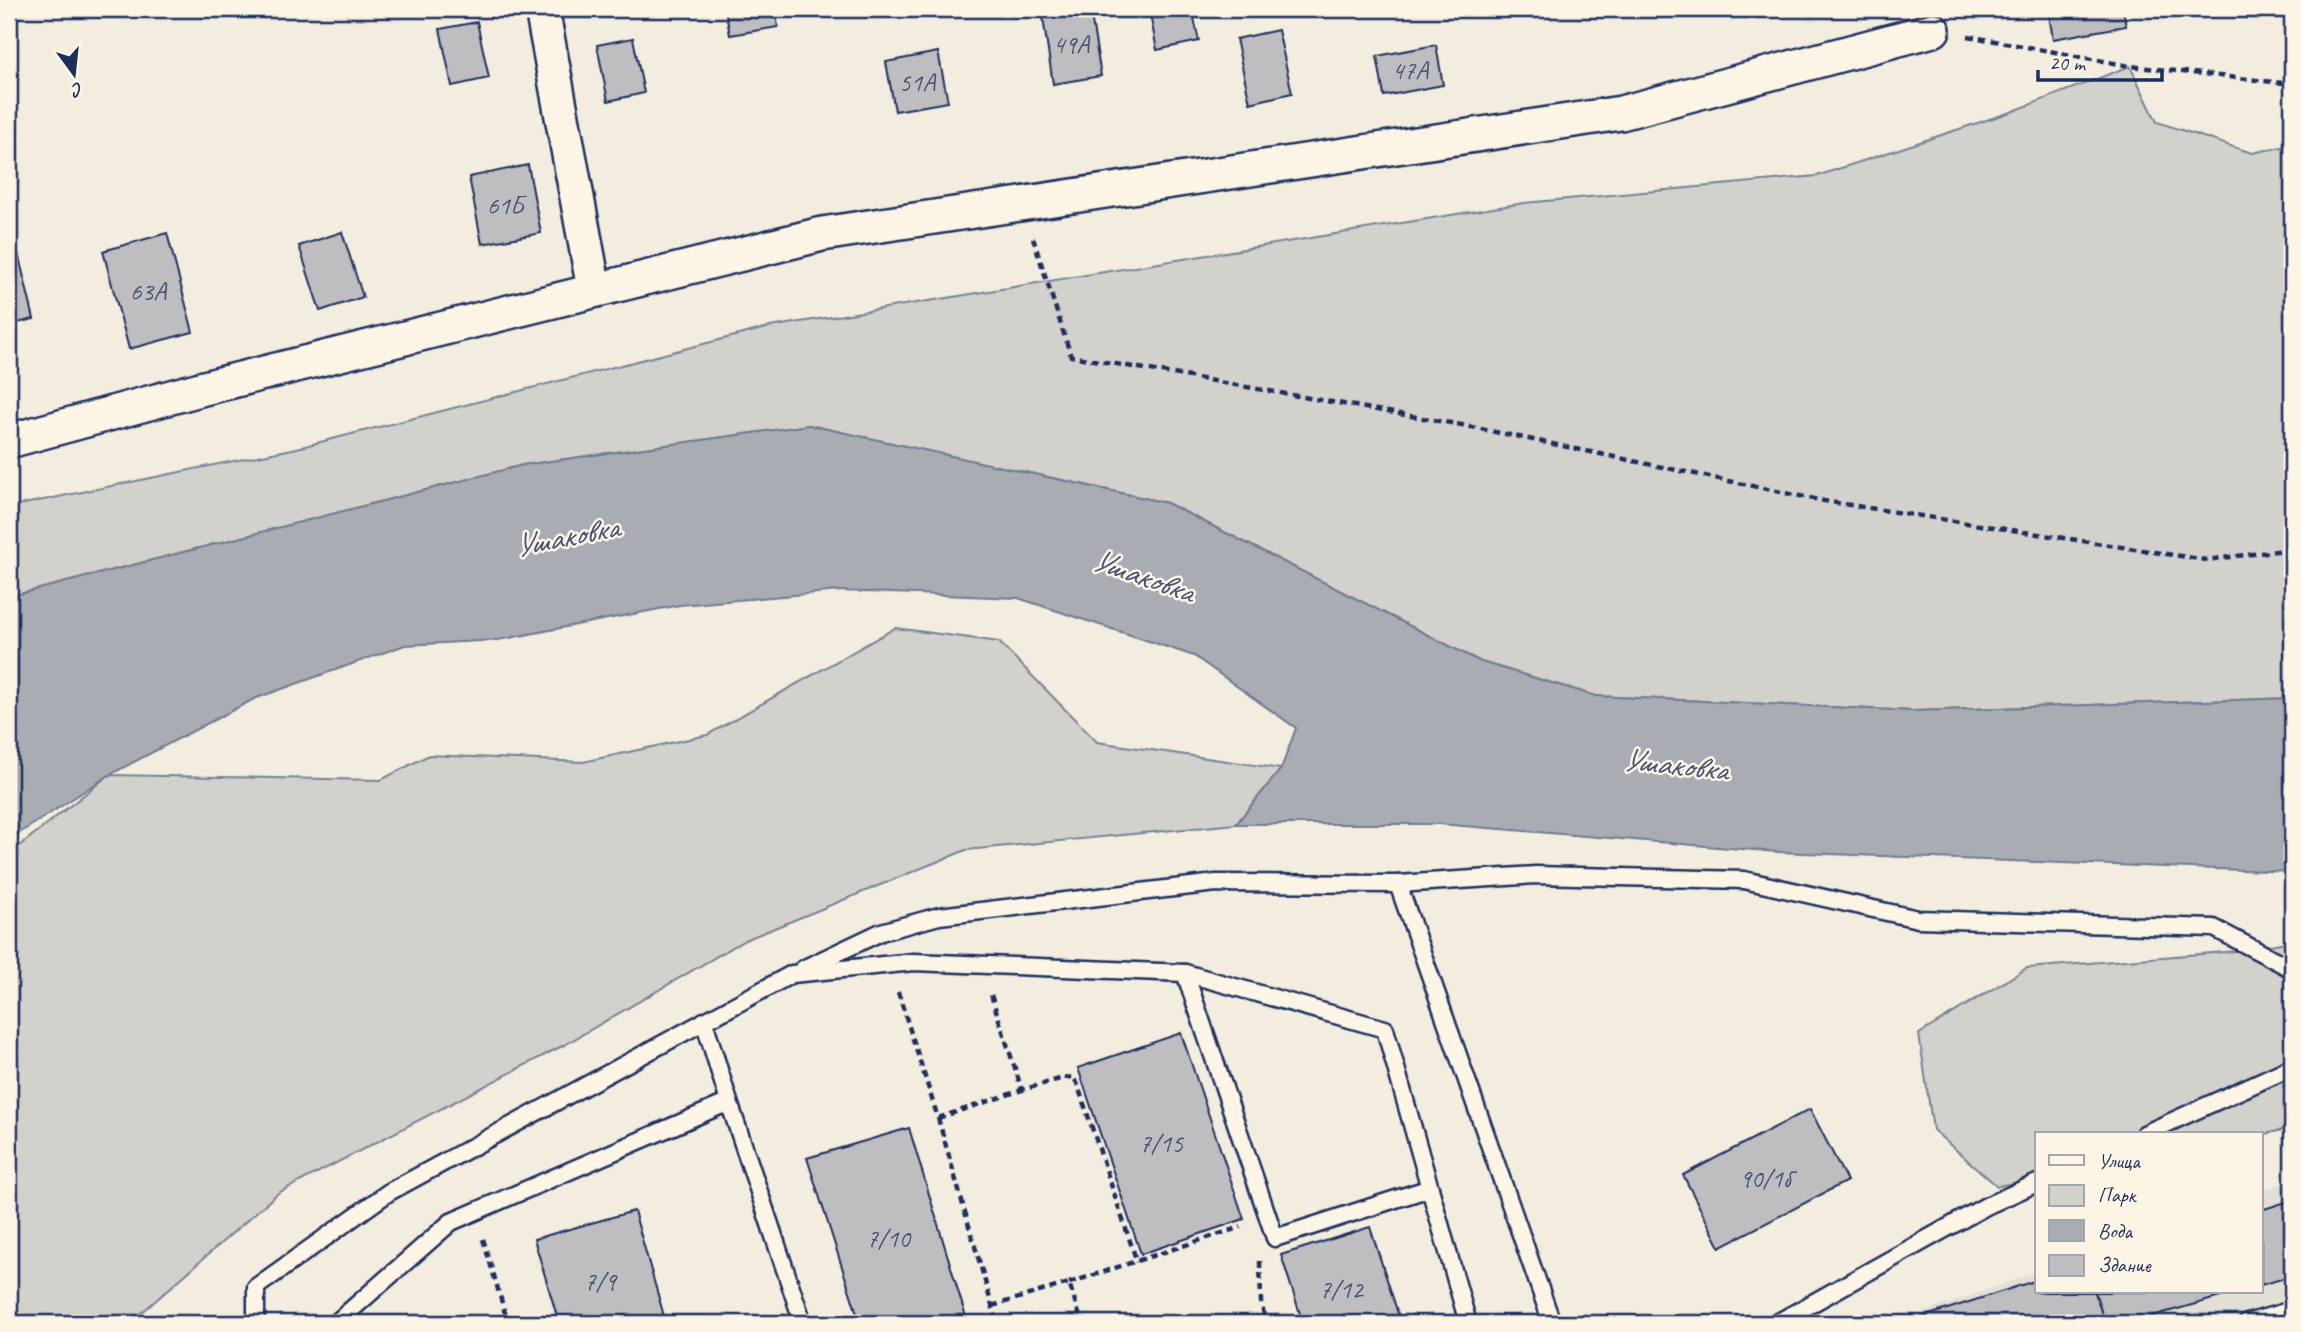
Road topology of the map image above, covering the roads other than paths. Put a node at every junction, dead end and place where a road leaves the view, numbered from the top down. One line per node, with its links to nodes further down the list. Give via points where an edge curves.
1 (542, 9): 3 (street)
2 (1933, 30): 3 (street, via 1621,113 822,234)
3 (594, 289): 4 (street)
4 (9, 441)
5 (1398, 884): 6 (lane, via 1536,875 1744,880 1918,919 2214,928); 8 (lane, via 1216,883 939,916 881,932); 20 (lane)
6 (2292, 969)
7 (1185, 973): 8 (lane, via 914,962); 14 (lane, via 1385,1029); 14 (lane, via 1265,1230 1275,1238)
8 (792, 974): 9 (lane)
9 (704, 1021): 11 (lane); 16 (lane, via 389,1192 256,1287)
10 (2292, 1067): 12 (lane)
11 (729, 1102): 17 (lane, via 451,1222); 18 (lane)
12 (2148, 1132)
13 (2035, 1184): 21 (lane, via 1986,1206)
14 (1430, 1188): 19 (lane)
15 (2292, 1310): 22 (lane)
16 (256, 1323)
17 (336, 1323)
18 (803, 1323)
19 (1468, 1323)
20 (1552, 1323)
21 (1777, 1323)
22 (2247, 1323)

